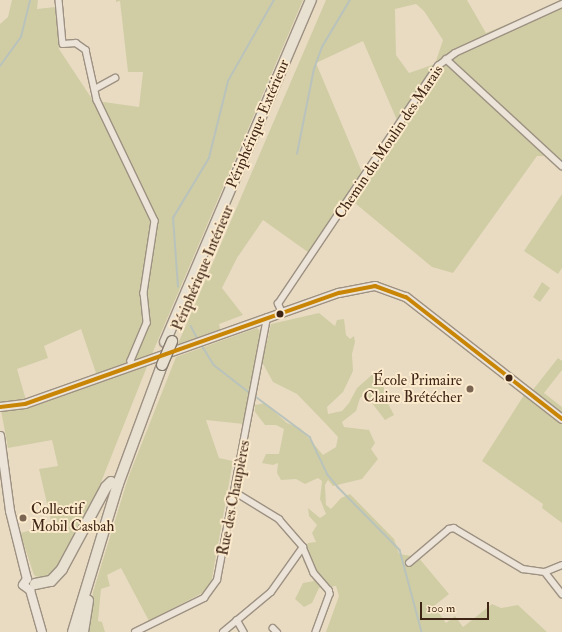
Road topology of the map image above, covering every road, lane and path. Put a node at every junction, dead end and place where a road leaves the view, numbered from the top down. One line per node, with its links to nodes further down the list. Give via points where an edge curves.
1 (59, 0): 7 (street, via 63,44 76,43 86,50)
2 (310, 0): 11 (highway, Périphérique Extérieur)
3 (318, 0): 11 (highway, Périphérique Intérieur)
4 (562, 4): 5 (street, Chemin du Moulin des Marais)
5 (446, 59): 8 (street); 9 (street, Chemin du Moulin des Marais, via 438,66 278,304)
6 (115, 78): 7 (street)
7 (95, 89): 12 (street, via 97,100 155,226 144,293 146,323 131,361)
8 (562, 166)
9 (282, 313): 10 (street); 15 (street, via 352,289 375,286 396,292 414,302)
10 (267, 318): 12 (street); 18 (street, Rue des Chaupières)
11 (169, 341): 13 (highway, Périphérique Intérieur, bridge)
12 (132, 366): 14 (street, via 25,404)
13 (158, 366): 17 (highway); 22 (highway, Périphérique Intérieur)
14 (0, 409)
15 (562, 419)
16 (0, 436): 24 (street, via 10,511)
17 (111, 482): 24 (highway, via 62,569 51,581); 28 (highway)
18 (235, 492): 19 (street, via 275,515); 31 (street, Rue des Chaupières, via 219,575 213,589 199,601)
19 (303, 547): 26 (street, via 271,592); 34 (street, via 314,574 329,592)
20 (409, 563): 23 (street, via 442,534 454,528 523,569)
21 (562, 565): 23 (street)
22 (90, 572): 29 (highway, Périphérique Intérieur); 30 (highway, via 92,580)
23 (545, 572): 25 (street)
24 (31, 584): 27 (street)
25 (562, 594)
26 (237, 620): 32 (street); 33 (street)
27 (42, 632)
28 (66, 632)
29 (73, 632)
30 (83, 632)
31 (135, 632)
32 (223, 632)
33 (244, 632)
34 (316, 632)

